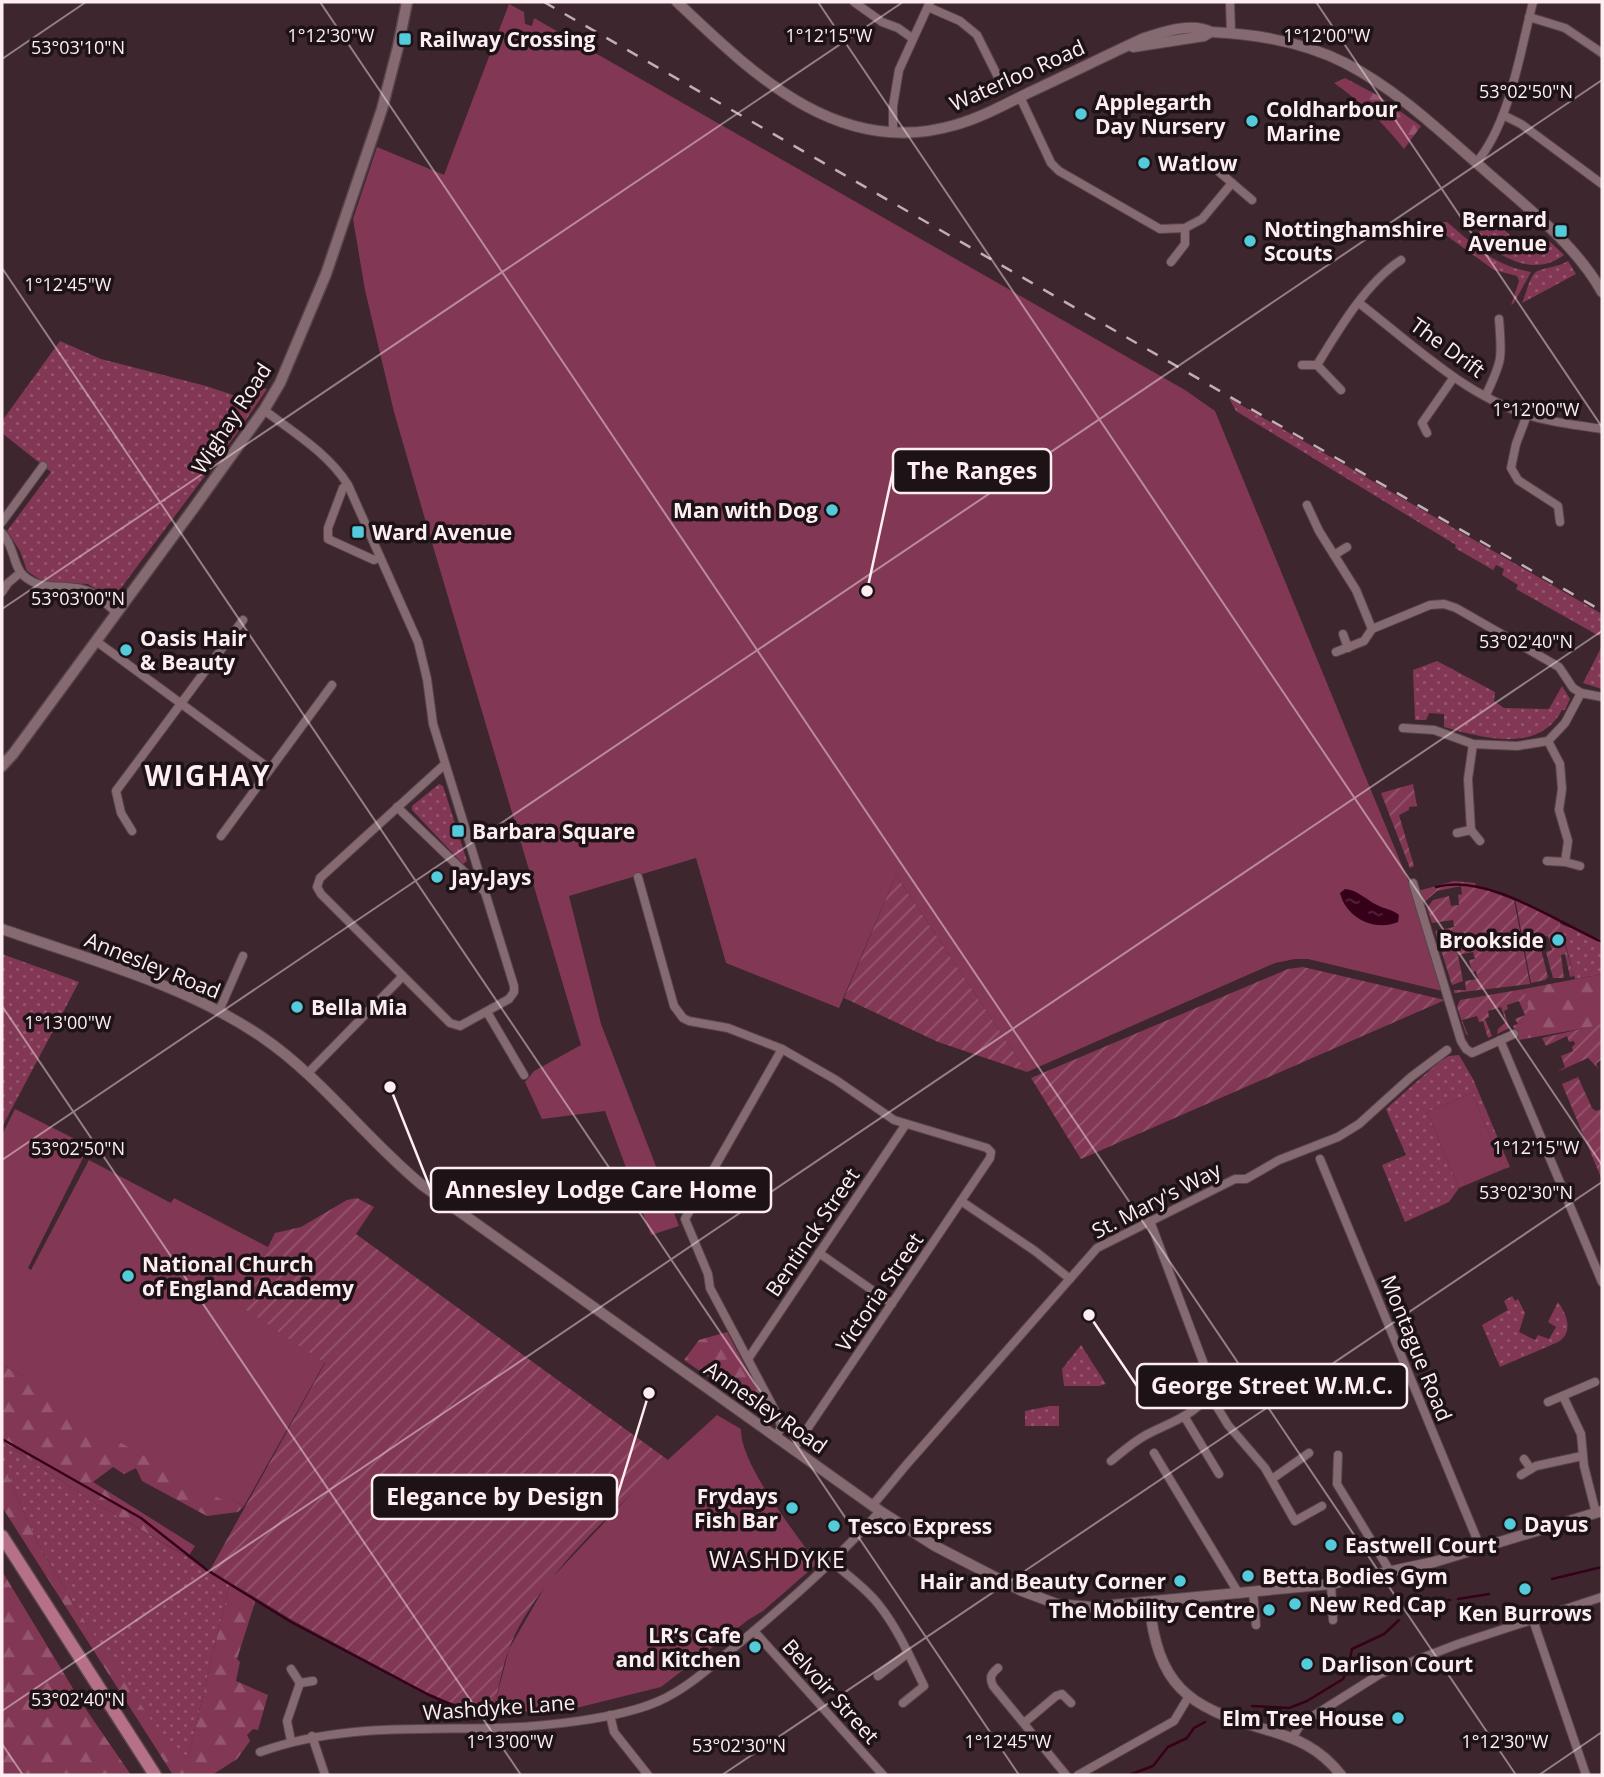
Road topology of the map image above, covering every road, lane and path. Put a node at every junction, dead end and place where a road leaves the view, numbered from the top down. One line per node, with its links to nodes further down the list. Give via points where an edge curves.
1 (407, 2): 31 (main road, Wighay Road, via 382,109 335,248 290,361)
2 (677, 2): 14 (street, Waterloo Road, via 747,66 796,102 863,130)
3 (854, 2): 9 (street)
4 (1230, 2): 8 (street)
5 (1533, 2): 7 (street)
6 (929, 4): 9 (street); 11 (street, via 977,35)
7 (1529, 17): 10 (street, via 1565,27); 13 (street)
8 (1231, 33): 12 (street, Waterloo Road, via 1203,28 1144,38); 15 (street, Waterloo Road, via 1304,47 1345,62 1428,121)
9 (912, 38): 14 (street, via 900,70)
10 (1602, 53)
11 (1002, 85)
12 (1020, 97): 14 (street, Waterloo Road, via 956,125); 20 (street, via 1059,171 1160,229)
13 (1503, 115): 15 (street, via 1491,145); 18 (street)
14 (893, 133)
15 (1476, 163): 23 (street, Waterloo Road, via 1575,254)
16 (1218, 171): 17 (street)
17 (1232, 183): 19 (street); 20 (street, via 1202,219)
18 (1602, 184)
19 (1252, 200)
20 (1185, 228): 22 (street, via 1185,244)
21 (1401, 260): 24 (street, via 1387,269)
22 (1171, 262)
23 (1602, 292)
24 (1359, 303): 27 (street); 28 (street, The Drift)
25 (1499, 319): 30 (street, via 1501,365)
26 (1302, 365): 27 (street)
27 (1317, 365): 29 (street)
28 (1454, 377): 30 (street, The Drift); 34 (street, via 1422,422)
29 (1341, 390)
30 (1486, 395): 32 (street, The Drift)
31 (264, 410): 36 (street, via 329,460); 46 (main road, Wighay Road)
32 (1527, 415): 33 (street, The Drift); 39 (street, via 1511,468 1518,480 1558,506)
33 (1602, 429)
34 (1427, 433)
35 (43, 467): 38 (street)
36 (348, 485): 43 (street); 43 (street, via 342,488 328,539 374,560)
37 (1307, 505): 42 (street)
38 (2, 522)
39 (1560, 522)
40 (2, 533): 44 (street, via 13,548)
41 (1347, 547): 42 (street)
42 (1334, 555): 48 (street, via 1356,590)
43 (380, 557): 60 (street, via 418,642)
44 (20, 573): 45 (street); 46 (street, via 40,586 88,591)
45 (2, 592)
46 (117, 613): 50 (main road, Wighay Road)
47 (243, 620): 56 (street)
48 (1372, 629): 51 (street, via 1364,641); 54 (street, via 1430,605 1444,604 1559,667)
49 (1343, 634): 51 (street)
50 (96, 641): 56 (street); 61 (main road, Wighay Road)
51 (1348, 648): 52 (street)
52 (1336, 652)
53 (332, 685): 62 (street)
54 (1581, 693): 55 (street); 58 (street, via 1565,723)
55 (1602, 697)
56 (181, 704): 62 (street); 65 (street, via 116,791 121,813)
57 (1403, 728): 59 (street, via 1434,730)
58 (1548, 741): 59 (street, via 1517,746); 70 (street, via 1560,764 1559,810 1568,841)
59 (1473, 744): 64 (street, via 1468,779)
60 (445, 764): 63 (street); 74 (street)
61 (2, 766)
62 (270, 769): 67 (street)
63 (397, 807): 74 (street); 77 (street, via 320,878 317,887)
64 (1471, 830): 66 (street); 68 (street)
65 (132, 831)
66 (1457, 833)
67 (221, 836)
68 (1480, 841)
69 (1547, 862): 70 (street)
70 (1565, 862): 71 (street)
71 (1580, 866)
72 (638, 877): 83 (street, via 678,1013 690,1021 728,1028)
73 (1413, 883): 82 (street)
74 (485, 892): 79 (street, via 514,986 509,999)
75 (2, 929): 78 (street, Annesley Road, via 134,974)
76 (243, 956): 78 (street)
77 (403, 976): 79 (street, via 453,1025 464,1025); 84 (street)
78 (219, 1011): 84 (street, Annesley Road, via 262,1037)
79 (487, 1012): 85 (street)
80 (1514, 1034): 81 (street)
81 (1500, 1040): 82 (street, via 1472,1053); 92 (street)
82 (1454, 1045): 89 (street, St. Mary's Way, via 1338,1137)
83 (782, 1049): 86 (street); 94 (street, via 685,1219 710,1288)
84 (307, 1074): 100 (street, Annesley Road, via 422,1185)
85 (524, 1075)
86 (906, 1124): 88 (street, Victoria Street, via 991,1152); 90 (street, Bentinck Street)
87 (1320, 1159): 116 (street, Montague Road)
88 (961, 1201): 91 (street); 93 (street, Victoria Street)
89 (1150, 1220): 91 (street, St. Mary's Way, via 1097,1248); 97 (street, via 1208,1375)
90 (819, 1253): 93 (street); 94 (street, Bentinck Street)
91 (1070, 1279): 113 (street, St. Mary's Way, via 906,1464)
92 (1602, 1282)
93 (892, 1304): 101 (street, Victoria Street)
94 (748, 1359): 100 (street, via 779,1419)
95 (1595, 1382): 96 (street)
96 (1563, 1396): 98 (street); 105 (street, via 1581,1434)
97 (1206, 1397): 99 (street); 111 (street)
98 (1548, 1402)
99 (1184, 1416): 107 (street, via 1141,1438); 109 (street)
100 (776, 1438): 101 (street, Annesley Road)
101 (793, 1450): 113 (street, Annesley Road)
102 (1154, 1453): 121 (street)
103 (1309, 1453): 111 (street)
104 (1338, 1455): 118 (street, via 1338,1484)
105 (1582, 1455): 108 (street); 114 (street)
106 (1524, 1459): 108 (street)
107 (1111, 1461)
108 (1531, 1469): 110 (street)
109 (1219, 1474)
110 (1521, 1475)
111 (1272, 1479): 112 (street, via 1295,1521)
112 (1322, 1506)
113 (876, 1509): 117 (street, Washdyke Lane); 123 (street, Annesley Road, via 952,1555 1042,1600 1091,1607)
114 (1599, 1512): 116 (street, Annesley Road)
115 (2, 1536): 144 (main road)
116 (1481, 1549): 118 (street, Annesley Road)
117 (831, 1562): 127 (street, Washdyke Lane); 128 (street, via 878,1604)
118 (1391, 1573): 119 (street, Annesley Road)
119 (1331, 1584): 120 (street, Annesley Road); 124 (street)
120 (1253, 1592): 121 (street, Annesley Road); 126 (street)
121 (1239, 1594): 123 (street, Annesley Road)
122 (1602, 1597): 125 (street)
123 (1149, 1602): 134 (street, via 1162,1663)
124 (1334, 1620)
125 (1533, 1620): 140 (street, via 1380,1674 1310,1718); 150 (street)
126 (1256, 1625)
127 (754, 1631): 137 (street, Washdyke Lane, via 676,1692 656,1703); 147 (street, Belvoir Street)
128 (908, 1653): 131 (street); 135 (street, via 924,1686)
129 (998, 1668): 138 (street, via 990,1680)
130 (291, 1669): 133 (street)
131 (878, 1676)
132 (313, 1681): 133 (street)
133 (300, 1683): 141 (street, via 287,1721)
134 (1189, 1696): 140 (street, via 1244,1723); 143 (street, via 1174,1721)
135 (903, 1703)
136 (1071, 1703): 138 (street, via 1062,1694 1056,1696)
137 (610, 1715): 139 (street, Washdyke Lane, via 542,1726 346,1731); 146 (street, via 614,1732)
138 (1024, 1723): 148 (street)
139 (312, 1736): 141 (street, Washdyke Lane); 145 (street)
140 (1293, 1737): 149 (street, via 1321,1754)
141 (291, 1741): 142 (street, Washdyke Lane)
142 (260, 1752)
143 (1081, 1774)
144 (155, 1775)
145 (325, 1775)
146 (648, 1775)
147 (883, 1775)
148 (1066, 1775)
149 (1340, 1775)
150 (1586, 1775)

